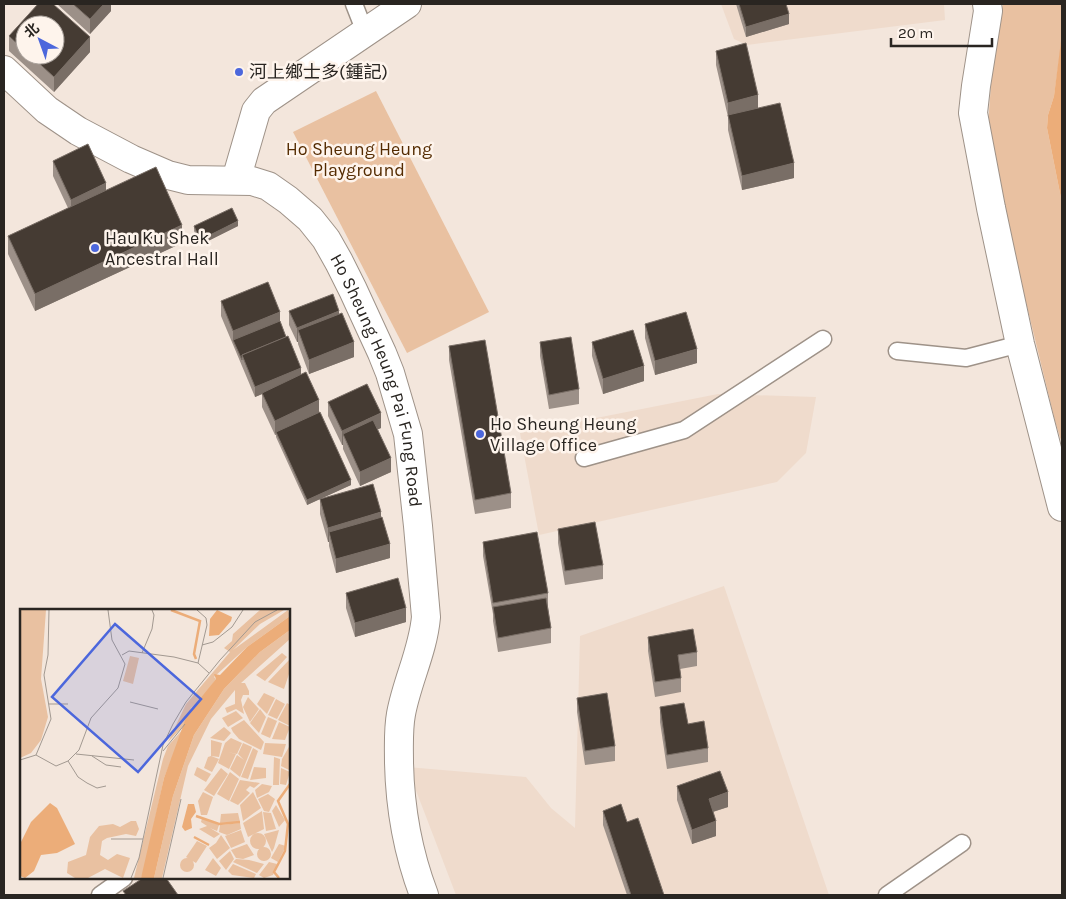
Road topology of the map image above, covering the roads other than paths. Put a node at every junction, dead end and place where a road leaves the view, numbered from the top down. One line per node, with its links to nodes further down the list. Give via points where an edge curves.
1 (354, 4): 4 (lane)
2 (407, 4): 4 (street)
3 (987, 4): 8 (street, via 973,113)
4 (365, 32): 6 (street, via 264,101 256,111)
5 (4, 70): 6 (street, Ho Sheung Heung Pai Fung Road, via 64,122 130,159 168,176 188,180)
6 (236, 180): 15 (street, Ho Sheung Heung Pai Fung Road, via 268,186 310,219 326,239 354,290 390,373 408,434 426,617 398,734 399,779 409,845)
7 (823, 339): 10 (lane, via 684,430)
8 (1020, 344): 9 (lane, via 966,358); 11 (street)
9 (898, 351)
10 (584, 458)
11 (1062, 507)
12 (962, 843): 16 (lane)
13 (123, 879): 14 (lane)
14 (100, 895)
15 (424, 895)
16 (888, 895)

